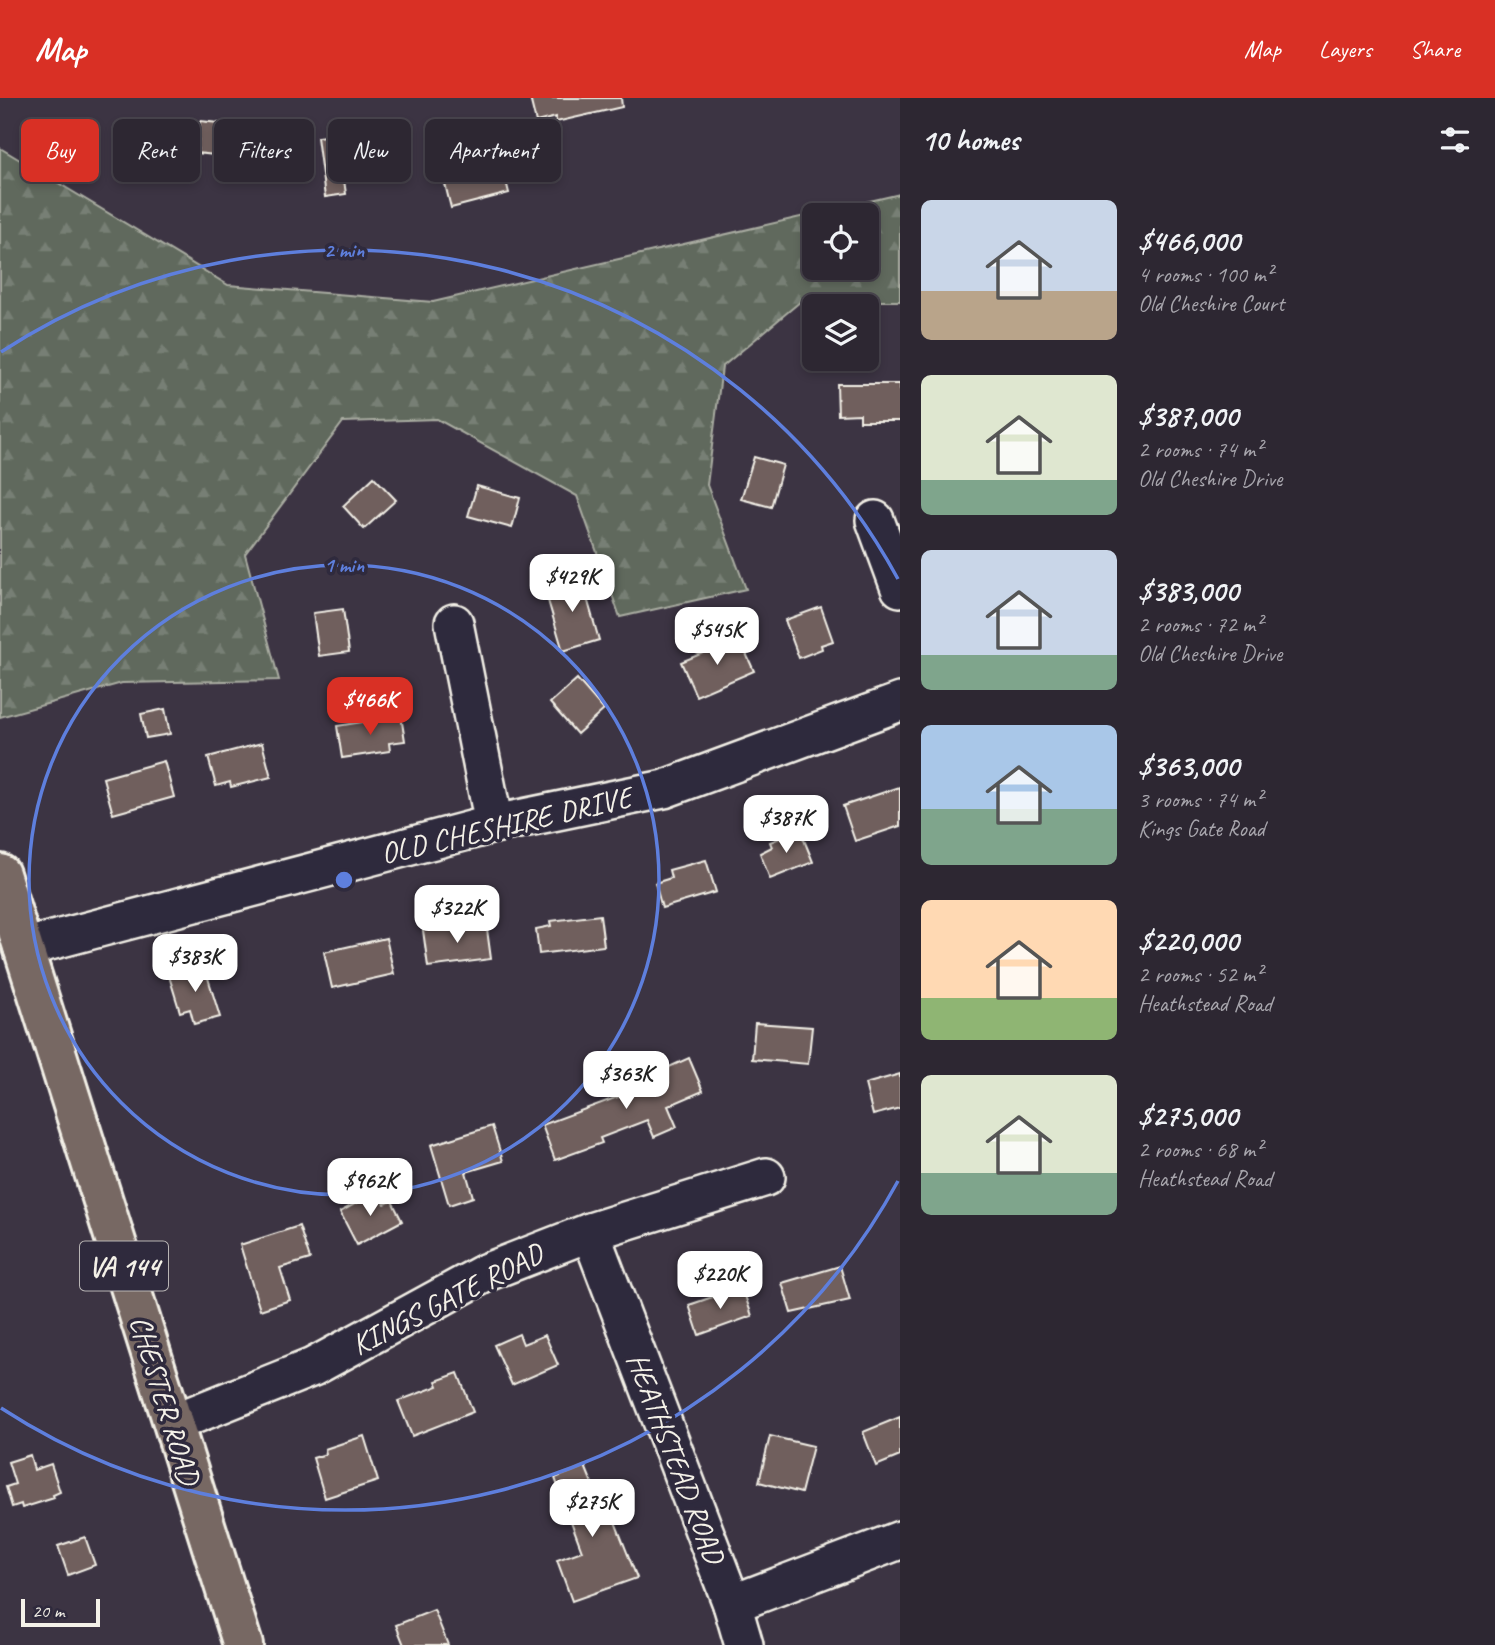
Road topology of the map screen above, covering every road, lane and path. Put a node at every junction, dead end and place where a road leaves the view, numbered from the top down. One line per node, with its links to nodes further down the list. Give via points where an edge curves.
1 (875, 520): 2 (street)
2 (900, 589)
3 (454, 623): 5 (street)
4 (900, 702): 5 (street, OLD CHESHIRE DRIVE, via 664,789)
5 (494, 824): 7 (street, OLD CHESHIRE DRIVE)
6 (0, 874): 7 (main road, CHESTER ROAD / VA 144)
7 (23, 948): 10 (main road, CHESTER ROAD / VA 144)
8 (766, 1177): 9 (street, KINGS GATE ROAD)
9 (590, 1232): 10 (street, KINGS GATE ROAD, via 487,1272 313,1367); 12 (street, HEATHSTEAD ROAD)
10 (173, 1423): 13 (main road, CHESTER ROAD / VA 144)
11 (900, 1540): 12 (street)
12 (732, 1604): 14 (street, HEATHSTEAD ROAD)
13 (243, 1645)
14 (744, 1645)

